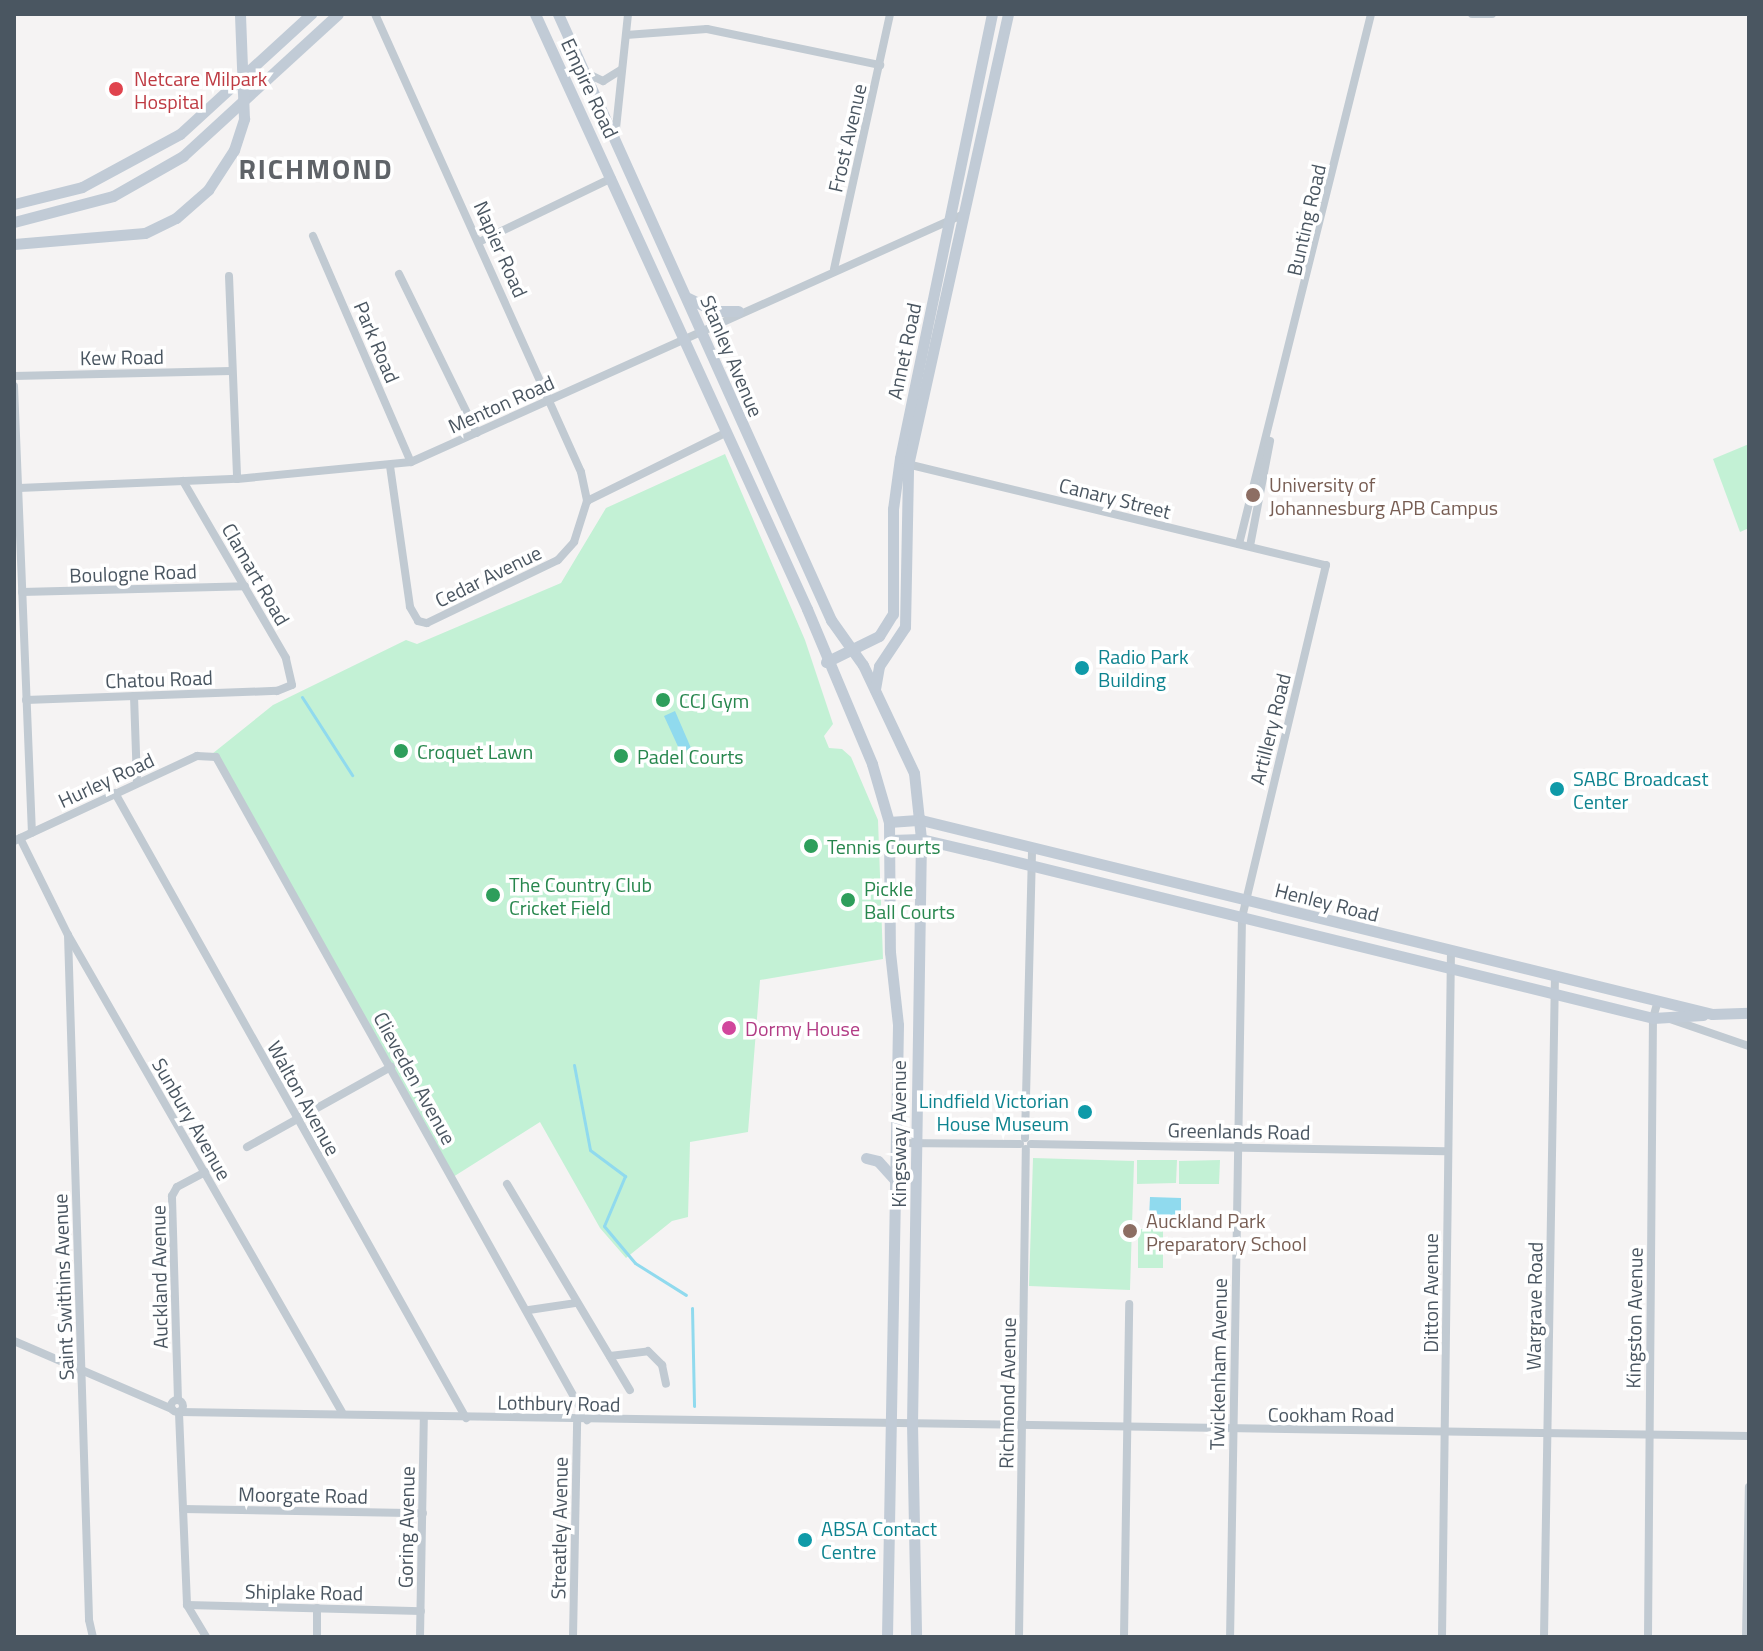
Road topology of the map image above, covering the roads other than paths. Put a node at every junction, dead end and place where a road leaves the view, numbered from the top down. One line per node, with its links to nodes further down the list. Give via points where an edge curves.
1 (311, 14): 20 (main road, via 180,134 82,187)
2 (338, 14): 22 (main road, via 174,162 79,209)
3 (375, 14): 24 (street, Napier Road)
4 (535, 14): 19 (main road, Empire Road)
5 (558, 14): 17 (main road, Empire Road)
6 (628, 14): 14 (street)
7 (890, 14): 15 (street, Frost Avenue)
8 (992, 14): 21 (main road, Annet Road)
9 (1008, 14): 21 (main road, Annet Road)
10 (1371, 14): 38 (street, Bunting Road)
11 (1472, 14): 12 (street)
12 (1492, 14)
13 (240, 20): 25 (main road, via 246,102 239,135 224,168 194,203 145,233)
14 (626, 35): 15 (street, via 707,29); 16 (street)
15 (880, 65): 26 (street, Frost Avenue)
16 (623, 69): 17 (street, via 603,81); 18 (street)
17 (584, 71): 18 (main road, Empire Road)
18 (615, 138): 29 (main road, Stanley Avenue)
19 (613, 177): 24 (street); 32 (main road, Stanley Avenue)
20 (14, 204)
21 (956, 216): 26 (street, Menton Road); 41 (main road, Annet Road)
22 (14, 222)
23 (313, 236): 40 (street, Park Road)
24 (481, 241): 36 (street, Napier Road)
25 (14, 244)
26 (834, 269): 30 (street, Menton Road)
27 (399, 274): 39 (street)
28 (229, 276): 33 (street)
29 (688, 298): 30 (main road, via 715,311); 31 (main road, Stanley Avenue)
30 (738, 311): 31 (street, Menton Road)
31 (701, 328): 32 (street, Menton Road); 52 (main road, Stanley Avenue, via 831,620)
32 (684, 335): 36 (street, Menton Road); 37 (main road, Stanley Avenue)
33 (231, 371): 34 (street, Kew Road); 43 (street)
34 (14, 376)
35 (14, 386): 45 (street)
36 (549, 401): 39 (street, Menton Road); 46 (street, Napier Road, via 581,472)
37 (727, 432): 46 (street); 53 (main road, Stanley Avenue)
38 (1270, 432): 47 (street, Bunting Road); 48 (street, Bunting Road)
39 (477, 433): 40 (street, Menton Road)
40 (411, 462): 42 (street, Menton Road)
41 (904, 462): 47 (street, Canary Street); 52 (main road, Annet Road, via 893,509 893,614 879,636); 57 (main road, Annet Road, via 906,621 900,640 879,666)
42 (390, 466): 43 (street, Menton Road); 46 (street, Cedar Avenue, via 410,607 418,621 427,623 558,560 574,542)
43 (237, 479): 44 (street, Menton Road)
44 (183, 481): 45 (street, Menton Road); 50 (street, Clamart Road)
45 (19, 488): 51 (street)
46 (587, 501)
47 (1239, 544): 48 (street, Canary Street)
48 (1250, 546): 49 (street, Canary Street)
49 (1326, 565): 71 (street, Artillery Road)
50 (245, 586): 51 (street, Boulogne Road); 56 (street, Clamart Road, via 286,658)
51 (22, 592): 55 (street)
52 (851, 648): 53 (main road, Annet Road); 57 (main road, Kingsway Avenue)
53 (826, 662): 64 (main road, Kingsway Avenue, via 875,772)
54 (14, 677): 55 (street)
55 (25, 677): 59 (street)
56 (292, 685): 58 (street, Chatou Road, via 277,691)
57 (875, 689): 63 (main road, Kingsway Avenue, via 909,759)
58 (134, 696): 59 (street, Chatou Road); 61 (street)
59 (26, 700): 65 (street)
60 (212, 754): 61 (street, Hurley Road); 84 (street, Clieveden Avenue)
61 (137, 782): 62 (street, Hurley Road)
62 (115, 793): 65 (street, Hurley Road); 85 (street, Walton Avenue)
63 (921, 820): 64 (main road, Henley Road); 66 (main road, Kingsway Avenue); 69 (main road, Henley Road)
64 (889, 822): 68 (main road, Kingsway Avenue)
65 (32, 833): 67 (street, Hurley Road)
66 (921, 839): 68 (main road, Henley Road); 70 (main road, Henley Road); 86 (main road, Kingsway Avenue)
67 (17, 840): 73 (street, Sunbury Avenue)
68 (891, 840): 87 (main road, Kingsway Avenue)
69 (1032, 850): 70 (street, Richmond Avenue); 71 (main road, Henley Road)
70 (1031, 866): 72 (main road, Henley Road); 88 (street, Richmond Avenue)
71 (1245, 900): 72 (street, Twickenham Avenue); 74 (main road, Henley Road)
72 (1242, 917): 75 (main road, Henley Road); 90 (street, Twickenham Avenue)
73 (68, 935): 93 (street, Sunbury Avenue); 101 (street, Saint Swithins Avenue)
74 (1451, 950): 75 (street, Ditton Avenue); 76 (main road, Henley Road)
75 (1452, 966): 77 (main road, Henley Road); 91 (street, Ditton Avenue)
76 (1555, 976): 77 (street, Wargrave Road); 78 (main road, Henley Road)
77 (1556, 995): 82 (main road, Henley Road); 116 (street, Wargrave Road)
78 (1658, 1001): 80 (main road, Henley Road); 82 (street, Kingston Avenue)
79 (1749, 1013): 80 (main road)
80 (1712, 1014): 81 (main road, Henley Road)
81 (1667, 1017): 82 (main road, Henley Road); 83 (street, Henley Road)
82 (1653, 1018): 115 (street, Kingston Avenue)
83 (1749, 1046)
84 (391, 1067): 85 (street); 98 (street, Clieveden Avenue)
85 (297, 1119): 89 (street); 107 (street, Walton Avenue)
86 (916, 1142): 87 (street, Greenlands Road); 88 (street, Greenlands Road); 109 (main road, Kingsway Avenue)
87 (896, 1143): 94 (main road, Kingsway Avenue)
88 (1026, 1144): 90 (street, Greenlands Road); 110 (street, Richmond Avenue)
89 (247, 1147)
90 (1237, 1147): 91 (street, Greenlands Road); 113 (street, Twickenham Avenue)
91 (1446, 1151): 114 (street, Ditton Avenue)
92 (866, 1158): 94 (main road, via 878,1161)
93 (205, 1172): 104 (street, Auckland Avenue, via 177,1187 172,1196); 105 (street, Sunbury Avenue)
94 (896, 1181): 111 (main road, Kingsway Avenue)
95 (507, 1184): 96 (street)
96 (576, 1303): 98 (street); 100 (street)
97 (1129, 1304): 112 (street)
98 (529, 1310): 108 (street, Clieveden Avenue)
99 (14, 1341): 101 (street, Lothbury Road)
100 (610, 1356): 102 (street, via 648,1351 662,1365); 103 (street)
101 (81, 1369): 104 (street, Lothbury Road); 124 (street, Saint Swithins Avenue)
102 (666, 1384)
103 (630, 1390)
104 (178, 1407): 105 (street, Lothbury Road, via 204,1413); 119 (street, Auckland Avenue)
105 (342, 1412): 106 (street, Lothbury Road)
106 (424, 1418): 107 (street, Lothbury Road); 120 (street, Goring Avenue)
107 (466, 1418): 108 (street, Lothbury Road)
108 (582, 1419): 111 (street, Lothbury Road); 128 (street, Streatley Avenue)
109 (912, 1423): 110 (street, Cookham Road); 111 (street, Lothbury Road); 130 (main road, Kingsway Avenue)
110 (1023, 1424): 112 (street, Cookham Road); 131 (street, Richmond Avenue)
111 (893, 1426): 129 (main road, Kingsway Avenue)
112 (1127, 1426): 113 (street, Cookham Road); 132 (street)
113 (1233, 1430): 114 (street, Cookham Road); 133 (street, Twickenham Avenue)
114 (1445, 1430): 116 (street, Cookham Road); 134 (street, Ditton Avenue)
115 (1649, 1434): 116 (street, Cookham Road); 117 (street, Cookham Road); 136 (street, Kingston Avenue)
116 (1548, 1435): 135 (street, Wargrave Road)
117 (1749, 1436)
118 (1749, 1487): 137 (street)
119 (183, 1509): 120 (street, Moorgate Road); 121 (street, Auckland Avenue)
120 (423, 1513): 123 (street, Goring Avenue)
121 (187, 1605): 122 (street, Shiplake Road); 125 (street, Auckland Avenue)
122 (317, 1608): 123 (street, Shiplake Road); 126 (street)
123 (421, 1611): 127 (street, Goring Avenue)
124 (93, 1637)
125 (206, 1637)
126 (317, 1637)
127 (420, 1637)
128 (573, 1637)
129 (887, 1637)
130 (916, 1637)
131 (1019, 1637)
132 (1124, 1637)
133 (1230, 1637)
134 (1442, 1637)
135 (1544, 1637)
136 (1648, 1637)
137 (1746, 1637)

